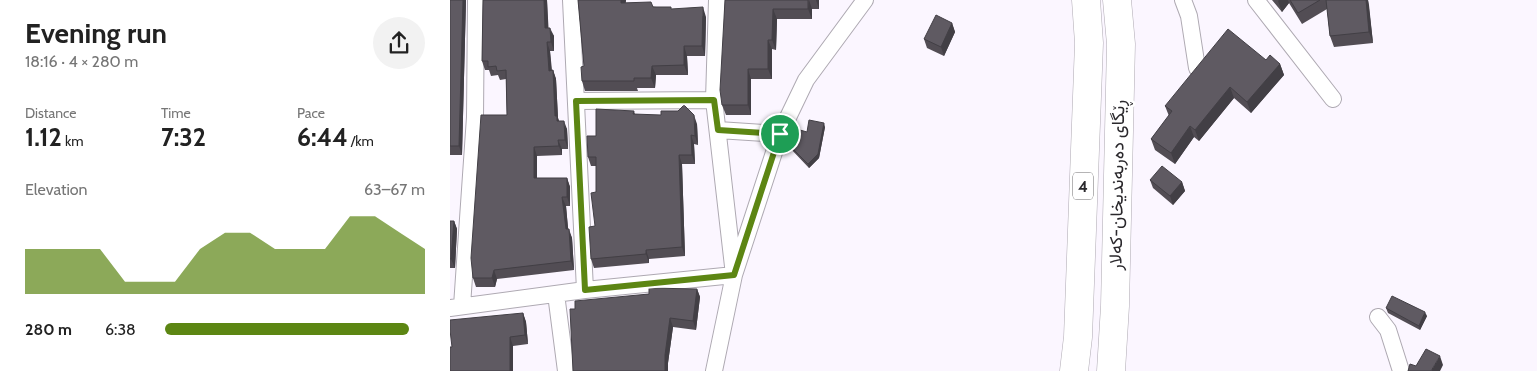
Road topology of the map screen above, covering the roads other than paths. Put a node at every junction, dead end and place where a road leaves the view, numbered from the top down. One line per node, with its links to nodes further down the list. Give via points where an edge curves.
1 (476, 0): 18 (street, via 475,117)
2 (571, 0): 12 (street)
3 (717, 0): 11 (street)
4 (865, 0): 14 (street, via 806,80)
5 (1086, 0): 22 (highway, 4, via 1089,43)
6 (1117, 0): 23 (highway, ڕێگای دەربەندیخان-کەلار / 4, via 1120,44)
7 (1184, 0): 9 (street)
8 (1256, 0): 10 (street)
9 (1197, 68)
10 (1333, 99)
11 (714, 100): 12 (street); 13 (street)
12 (576, 101): 16 (street)
13 (718, 130): 14 (street); 15 (street)
14 (780, 134): 15 (street)
15 (734, 275): 16 (street); 21 (street)
16 (585, 290): 17 (street)
17 (556, 294): 18 (street); 20 (street)
18 (456, 307)
19 (1378, 317): 24 (street, via 1388,330)
20 (566, 371)
21 (714, 371)
22 (1074, 371)
23 (1111, 371)
24 (1401, 371)

